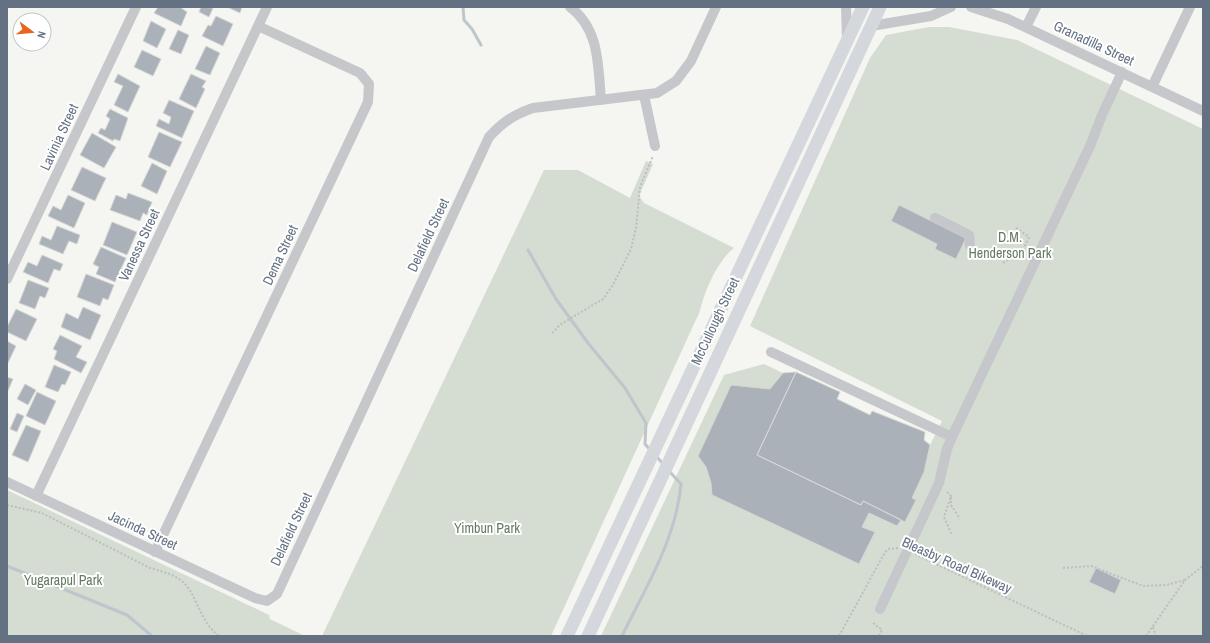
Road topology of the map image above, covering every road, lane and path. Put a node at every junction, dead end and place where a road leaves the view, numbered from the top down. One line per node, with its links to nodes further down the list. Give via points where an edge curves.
1 (136, 7): 26 (street, Lavinia Street)
2 (267, 7): 12 (street, Vanessa Street)
3 (570, 7): 19 (street, via 588,26 596,46)
4 (716, 7): 18 (street, Delafield Street, via 691,61 676,81 657,93)
5 (846, 7): 15 (street)
6 (863, 7): 15 (main road, McCullough Street)
7 (880, 7): 13 (main road, McCullough Street)
8 (951, 7): 13 (street, via 930,16)
9 (971, 7): 14 (street, Granadilla Street)
10 (1036, 7): 14 (street)
11 (1190, 7): 17 (street)
12 (258, 26): 34 (street, Vanessa Street); 40 (street, Dema Street, via 360,73 369,84 368,102)
13 (871, 26): 28 (main road, McCullough Street)
14 (1026, 27): 16 (street, Granadilla Street)
15 (847, 41): 27 (main road, McCullough Street)
16 (1122, 72): 17 (street, Granadilla Street); 31 (street, via 1090,146)
17 (1152, 87): 20 (street, Granadilla Street)
18 (644, 95): 19 (street, Delafield Street); 21 (street)
19 (601, 100): 44 (street, Delafield Street, via 533,108 520,112 502,123 489,138 276,594)
20 (1203, 111)
21 (655, 146): 29 (path, via 653,159 640,188 631,248 613,285 603,299 561,324)
22 (935, 218): 24 (street, via 969,235)
23 (1015, 227): 25 (path, via 1029,237 1023,250)
24 (970, 246)
25 (1003, 263)
26 (7, 279)
27 (713, 325): 28 (street); 49 (main road, McCullough Street)
28 (729, 332): 50 (main road, McCullough Street)
29 (552, 333)
30 (772, 352): 31 (street)
31 (952, 437): 33 (street)
32 (7, 482): 34 (street, Jacinda Street)
33 (939, 483): 35 (path); 39 (street)
34 (36, 496): 40 (street, Jacinda Street)
35 (951, 496): 37 (path, via 951,505); 38 (path, via 944,517)
36 (7, 505): 48 (path, via 42,513 150,568 180,579 188,587 204,621)
37 (960, 519)
38 (952, 535)
39 (908, 550): 45 (street); 51 (path, Bleasby Road Bikeway, via 896,547 888,549); 53 (path, Bleasby Road Bikeway)
40 (155, 552): 44 (street, Jacinda Street)
41 (1203, 566): 43 (path)
42 (1063, 568): 43 (path, via 1091,566 1143,586 1166,585)
43 (1184, 580): 47 (path)
44 (267, 601)
45 (880, 609)
46 (873, 623): 52 (path, via 882,630)
47 (1153, 627): 54 (path); 55 (path)
48 (219, 636)
49 (567, 636)
50 (588, 636)
51 (839, 636)
52 (880, 636)
53 (1087, 636)
54 (1146, 636)
55 (1156, 636)

